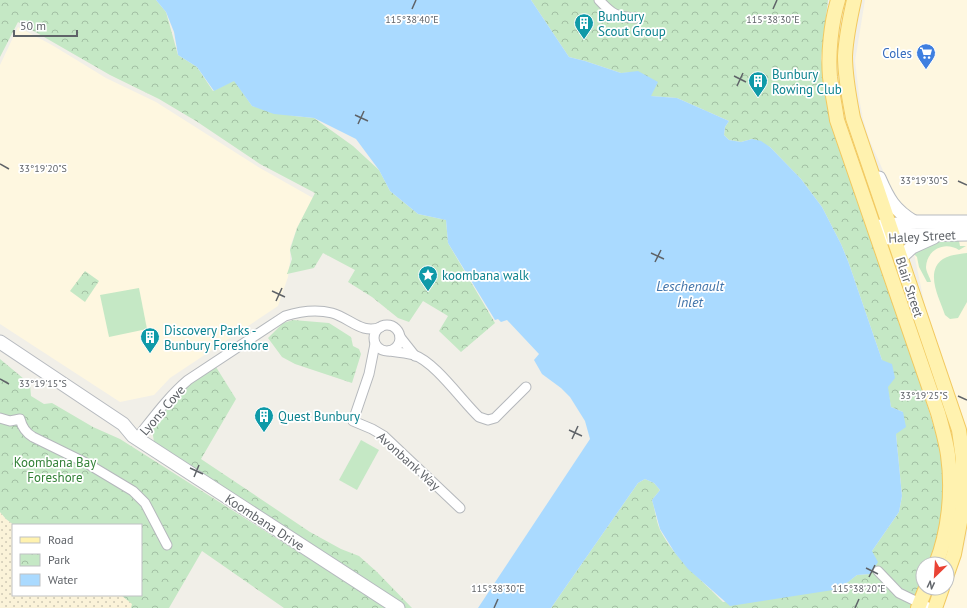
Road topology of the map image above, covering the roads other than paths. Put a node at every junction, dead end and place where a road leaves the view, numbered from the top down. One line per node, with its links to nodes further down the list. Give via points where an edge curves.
1 (599, 0): 4 (street, via 615,15)
2 (838, 0): 9 (main road, Blair Street, via 832,34 830,77 841,132)
3 (854, 0): 5 (main road, Blair Street, via 845,56 848,91)
4 (636, 18)
5 (856, 132): 6 (main road, via 871,157 888,197 900,213); 8 (main road, Blair Street)
6 (914, 222): 7 (main road, Haley Street); 8 (main road, Haley Street)
7 (967, 222)
8 (892, 230): 9 (main road, Haley Street); 10 (main road, Haley Street); 12 (main road, Blair Street)
9 (876, 233): 25 (main road, Blair Street, via 938,413)
10 (941, 233): 11 (main road, Haley Street); 12 (main road, via 912,247)
11 (967, 234)
12 (901, 257): 26 (main road, Blair Street, via 959,430)
13 (354, 324): 14 (street, Lyons Cove, via 365,329 374,330); 17 (street, Lyons Cove); 24 (street, Lyons Cove, via 325,311 303,311 285,316 188,380)
14 (381, 327): 15 (street, via 393,327); 17 (street, via 374,335)
15 (400, 337): 18 (street, via 396,348); 20 (street)
16 (0, 342): 24 (main road, Koombana Drive, via 123,424)
17 (375, 343): 18 (street, via 379,349); 21 (street)
18 (388, 351): 20 (street); 21 (street)
19 (0, 352): 24 (main road, Koombana Drive, via 119,432)
20 (415, 356): 22 (street, via 430,366 475,414 488,420 495,418)
21 (370, 374): 27 (street, Avonbank Way, via 353,421 384,436)
22 (526, 387)
23 (0, 418): 28 (street, via 10,421 20,419 33,438 88,464 133,491 145,503)
24 (135, 437): 35 (main road, Koombana Drive)
25 (948, 455): 26 (main road); 29 (main road, Blair Street, via 950,484 947,517)
26 (965, 459): 30 (main road, Blair Street, via 963,506)
27 (460, 508)
28 (167, 545)
29 (938, 556)
30 (953, 556)
31 (878, 571): 34 (street, via 896,591)
32 (925, 596): 34 (main road)
33 (939, 596): 36 (main road)
34 (923, 606)
35 (398, 608)
36 (934, 608)

